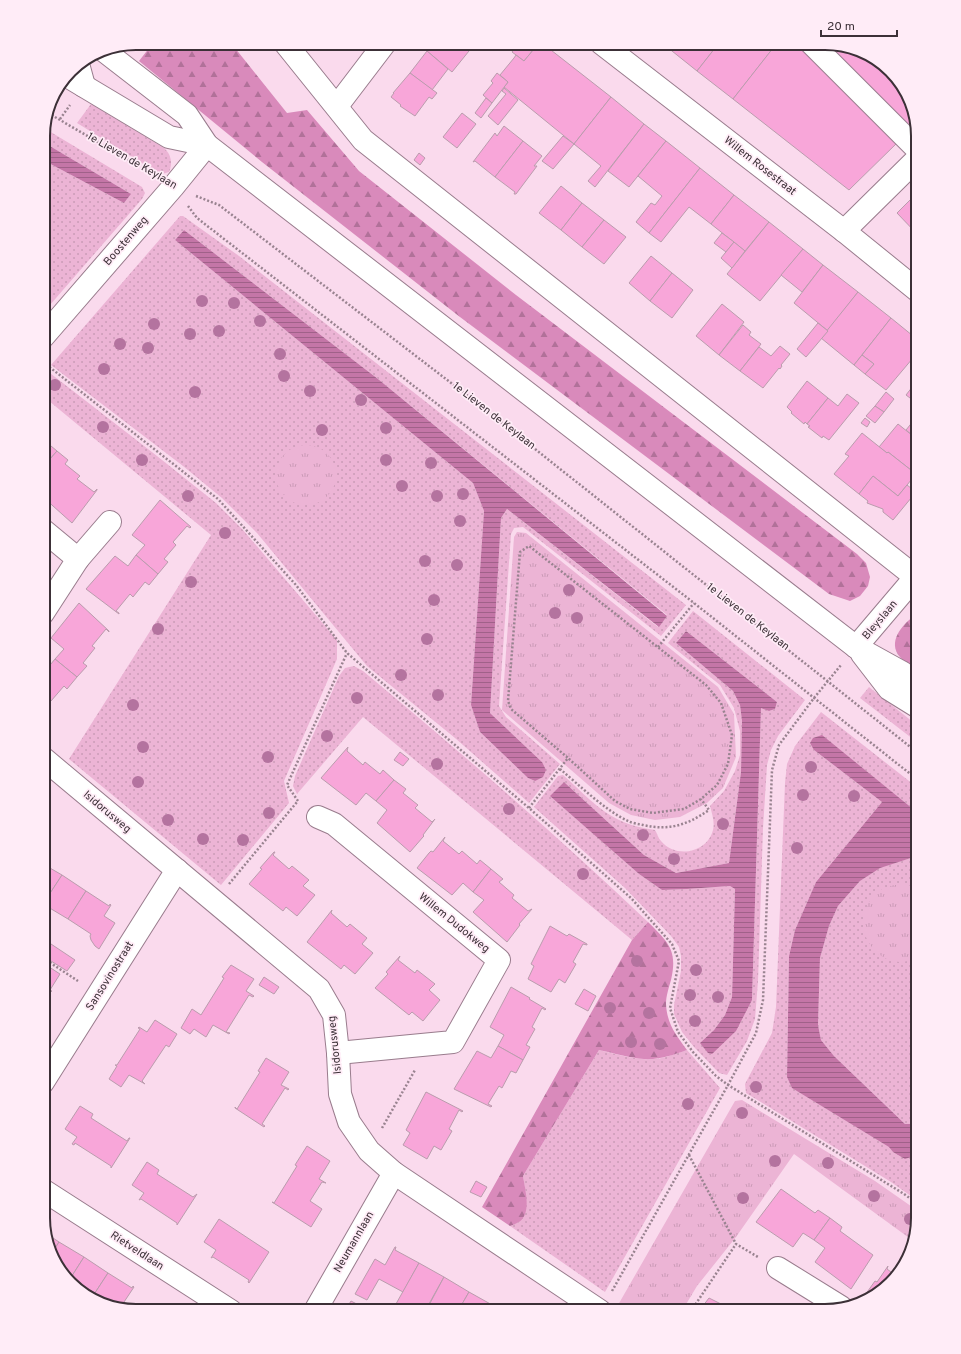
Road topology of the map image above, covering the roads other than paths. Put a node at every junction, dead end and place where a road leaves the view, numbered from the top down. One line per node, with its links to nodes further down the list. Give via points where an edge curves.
1 (291, 50): 7 (street)
2 (380, 50): 7 (street)
3 (610, 50): 11 (street, Willem Rosestraat)
4 (818, 50): 8 (street)
5 (109, 55): 9 (street, via 187,114)
6 (75, 81): 9 (street, via 169,136)
7 (337, 106): 17 (street, via 363,140)
8 (911, 143)
9 (207, 145): 13 (street, Boostenweg); 20 (street)
10 (911, 165): 11 (street)
11 (844, 231): 12 (street, Willem Rosestraat)
12 (911, 285)
13 (50, 329)
14 (110, 522): 16 (street)
15 (50, 536): 16 (street)
16 (78, 559): 19 (street)
17 (911, 572)
18 (911, 584): 20 (street, Bleyslaan)
19 (50, 602)
20 (856, 647): 21 (street, via 903,673); 22 (street, via 889,689)
21 (911, 681)
22 (911, 703)
23 (50, 764): 25 (street, Isidorusweg)
24 (318, 817): 26 (street, Willem Dudokweg, via 334,824 499,960 453,1042)
25 (177, 870): 26 (street, Isidorusweg, via 319,990 334,1015); 27 (street, Sansovinostraat)
26 (338, 1053): 28 (street, Isidorusweg, via 340,1094 349,1122 369,1151)
27 (50, 1071)
28 (394, 1173): 33 (street, Neumannlaan); 34 (street, Isidorusweg)
29 (50, 1195): 32 (street, Rietveldlaan)
30 (778, 1268): 31 (street)
31 (835, 1303)
32 (220, 1304)
33 (319, 1304)
34 (604, 1304)

